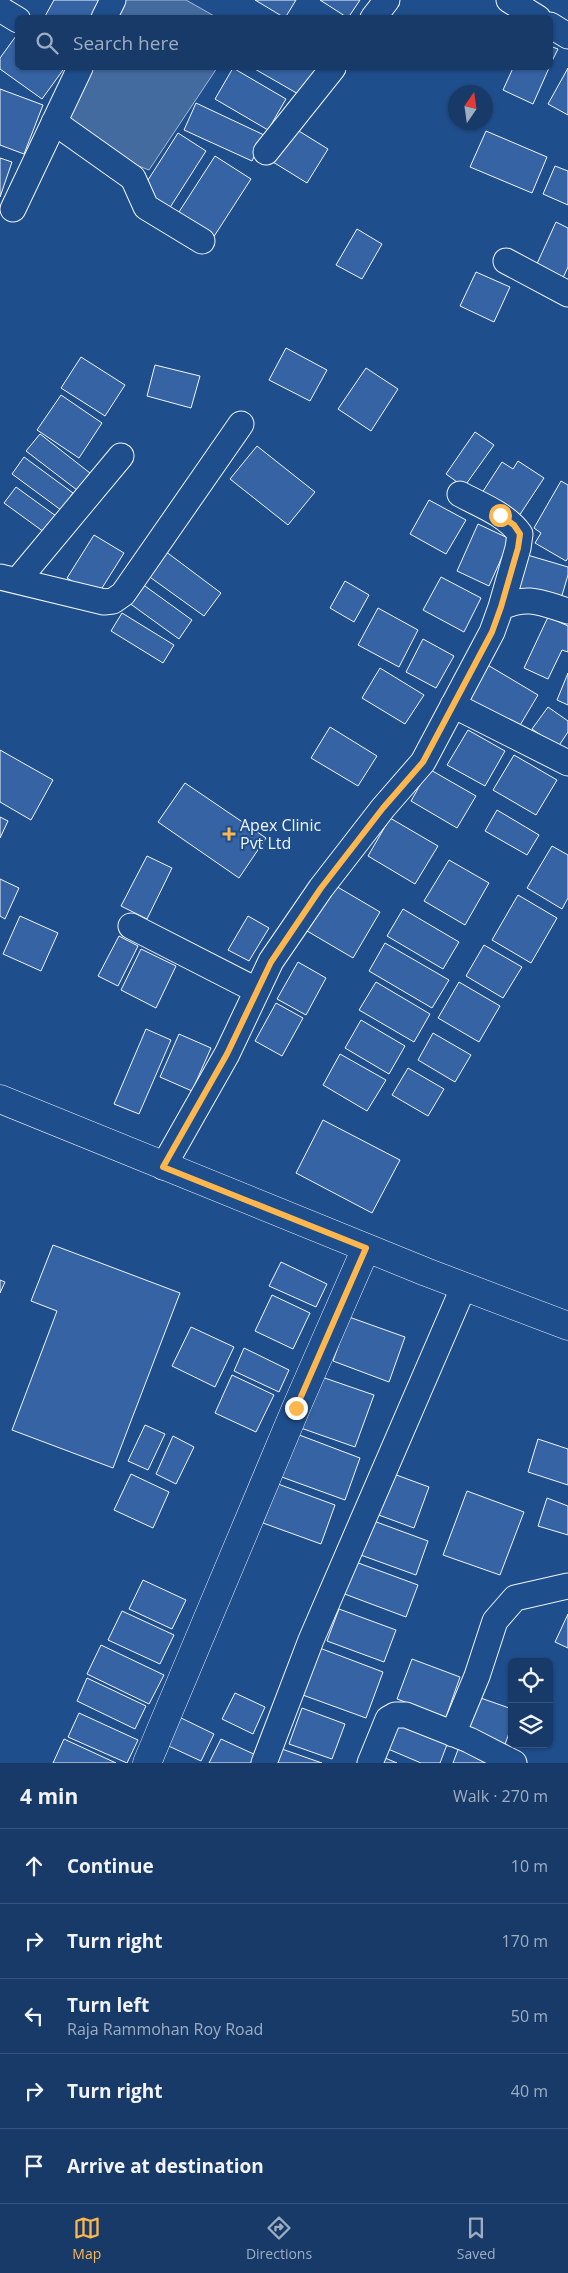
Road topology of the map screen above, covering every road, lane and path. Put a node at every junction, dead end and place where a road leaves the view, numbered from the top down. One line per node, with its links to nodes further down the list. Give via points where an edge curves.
1 (112, 0): 5 (street)
2 (387, 0): 6 (street)
3 (509, 0): 7 (street)
4 (0, 9): 8 (street)
5 (105, 15)
6 (375, 15)
7 (533, 15)
8 (15, 18)
9 (553, 27): 10 (street)
10 (568, 36)
11 (79, 70): 13 (street)
12 (331, 70): 14 (street)
13 (54, 122): 15 (street); 16 (street, via 133,178 146,207)
14 (266, 152)
15 (13, 209)
16 (202, 241)
17 (506, 261): 18 (street)
18 (568, 294)
19 (241, 424): 22 (street, via 123,594 114,601 104,602)
20 (121, 456): 22 (street)
21 (460, 494): 23 (street, via 500,515 520,534)
22 (9, 578)
23 (501, 607): 24 (street, via 517,600); 25 (street, via 492,632)
24 (568, 611)
25 (452, 705): 26 (street); 28 (street, via 423,762 321,888)
26 (568, 763)
27 (131, 926): 28 (street)
28 (256, 990): 30 (street, via 227,1054)
29 (0, 1099): 30 (main road)
30 (163, 1167): 31 (main road)
31 (366, 1248): 32 (main road); 36 (main road)
32 (464, 1286): 33 (main road); 37 (street, via 311,1640)
33 (568, 1326)
34 (568, 1586): 35 (street, via 515,1598 495,1621)
35 (453, 1734): 38 (street, via 406,1715 395,1714 388,1719); 39 (street)
36 (147, 1763)
37 (264, 1763)
38 (370, 1763)
39 (514, 1763)

